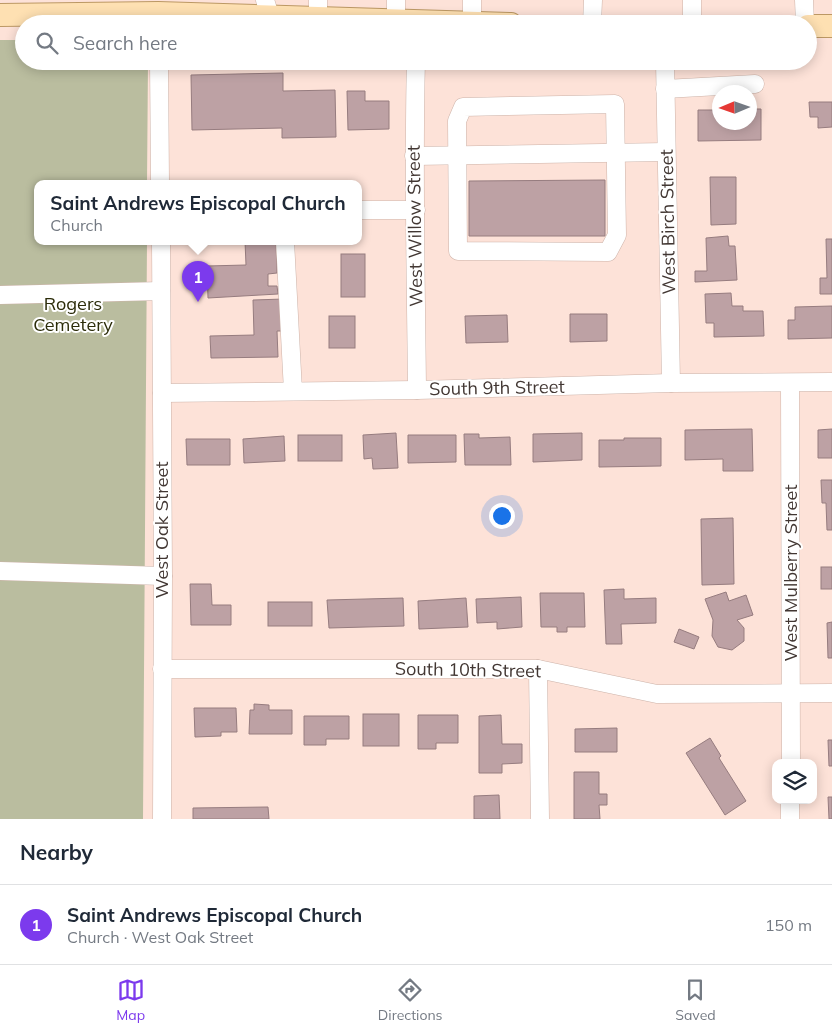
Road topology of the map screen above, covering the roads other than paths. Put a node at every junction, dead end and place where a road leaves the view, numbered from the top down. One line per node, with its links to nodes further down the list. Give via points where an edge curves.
1 (472, 0): 10 (street)
2 (593, 0): 11 (street)
3 (692, 0): 12 (street)
4 (804, 0): 13 (street)
5 (268, 8): 6 (main road); 7 (main road)
6 (318, 9): 9 (main road)
7 (158, 12): 8 (main road)
8 (0, 15)
9 (393, 15)
10 (472, 15)
11 (592, 15)
12 (692, 15)
13 (805, 15)
14 (817, 26): 15 (main road)
15 (832, 26)
16 (159, 70): 25 (street)
17 (416, 70): 24 (street, West Willow Street)
18 (665, 70): 20 (street, West Birch Street)
19 (754, 84): 20 (street)
20 (665, 89): 22 (street, West Birch Street)
21 (616, 152): 22 (street); 23 (street); 23 (street, via 615,104 463,107 457,121); 23 (street, via 618,234 608,252 458,252)
22 (666, 152): 33 (street, West Birch Street)
23 (457, 155): 24 (street)
24 (414, 156): 27 (street, West Willow Street)
25 (160, 180)
26 (362, 210): 27 (street)
27 (416, 210): 35 (street, West Willow Street)
28 (161, 245): 30 (street, West Oak Street)
29 (285, 245): 36 (street)
30 (161, 291): 31 (street); 37 (street, West Oak Street)
31 (0, 295)
32 (832, 382): 34 (street, South 9th Street)
33 (671, 383): 34 (street, South 9th Street); 35 (street, South 9th Street)
34 (790, 384): 43 (street, West Mulberry Street)
35 (417, 390): 36 (street, South 9th Street)
36 (293, 391): 37 (street, South 9th Street)
37 (162, 393): 39 (street, West Oak Street)
38 (0, 571): 39 (street)
39 (163, 576): 40 (street, West Oak Street)
40 (162, 668): 41 (street, South 10th Street); 46 (street, West Oak Street)
41 (538, 669): 43 (street, South 10th Street, via 657,694); 47 (street)
42 (832, 693): 43 (street, South 10th Street)
43 (792, 694): 44 (street, West Mulberry Street)
44 (791, 759)
45 (790, 804): 48 (street)
46 (162, 819)
47 (540, 819)
48 (790, 819)

